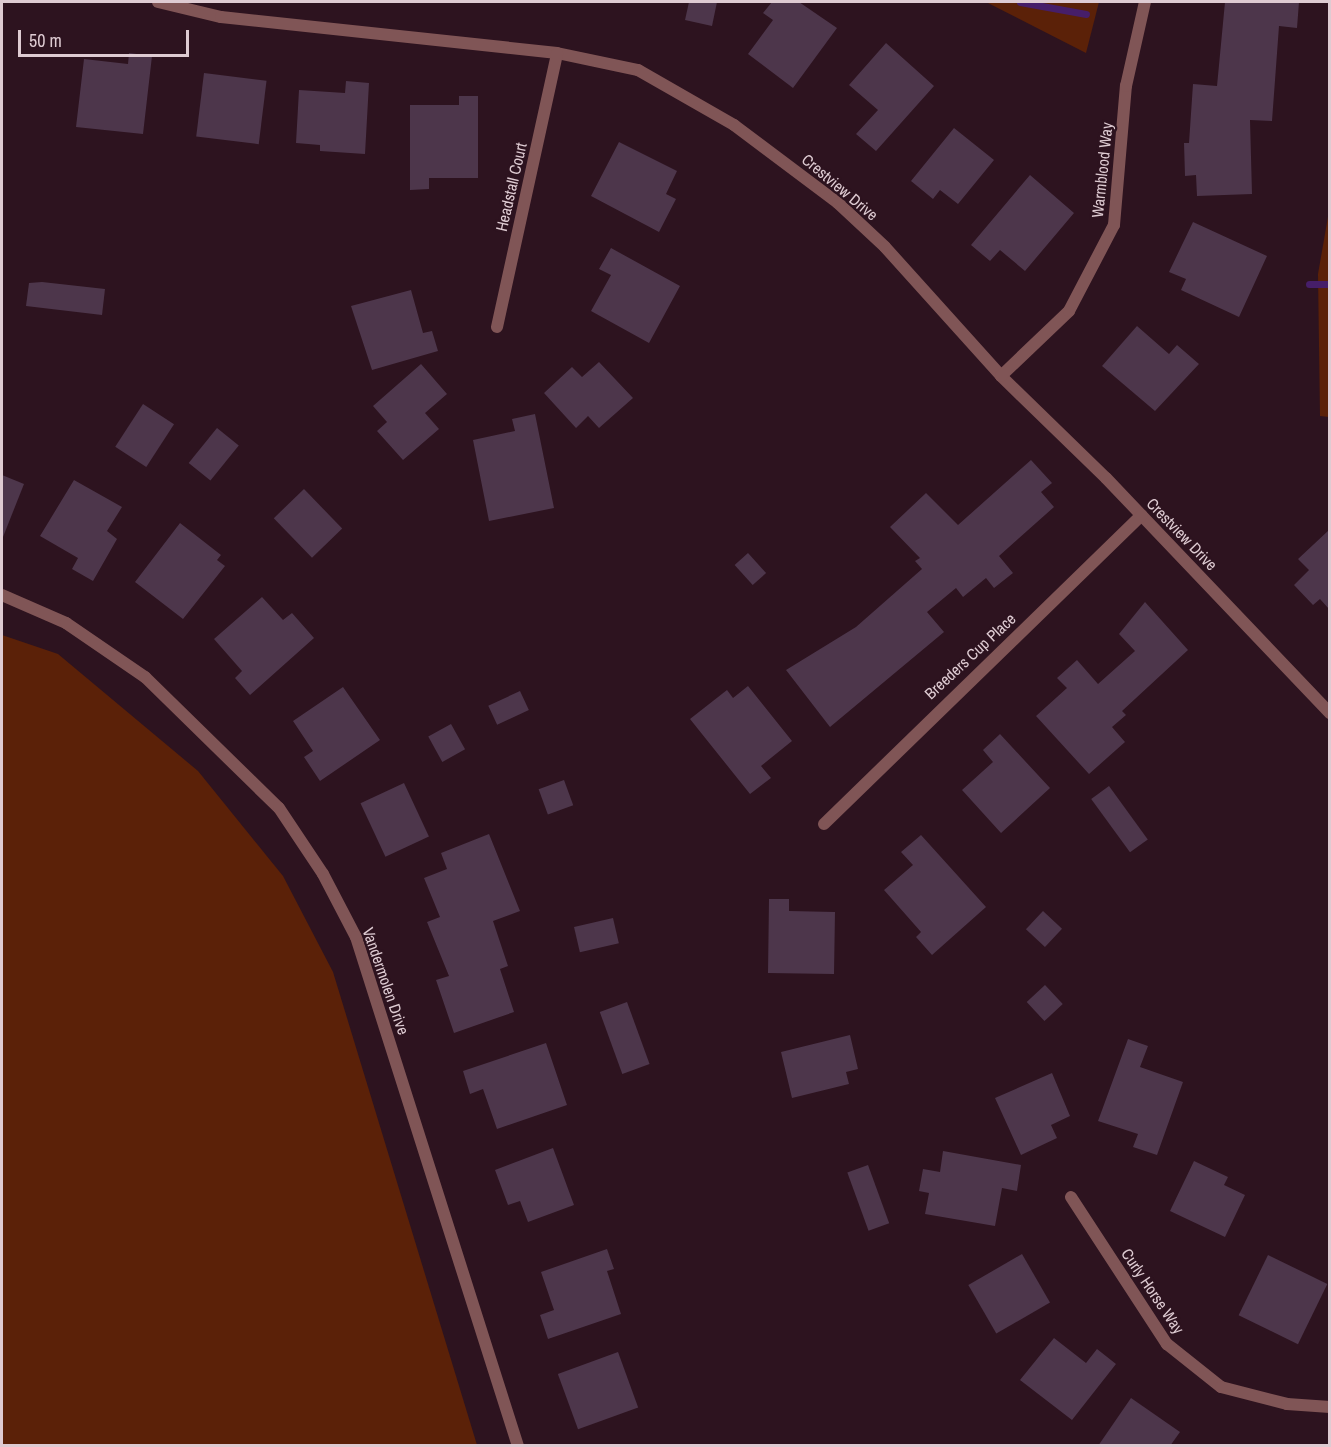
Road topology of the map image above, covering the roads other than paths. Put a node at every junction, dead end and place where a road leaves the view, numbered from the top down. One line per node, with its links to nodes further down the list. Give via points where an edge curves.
1 (158, 2): 3 (street, Crestview Drive, via 221,17)
2 (1145, 2): 5 (street, Warmblood Way, via 1126,86 1114,225 1069,311)
3 (557, 53): 4 (street, Headstall Court); 5 (street, Crestview Drive, via 638,70 734,125 877,240)
4 (497, 327)
5 (1001, 376): 6 (street, Crestview Drive)
6 (1142, 515): 8 (street, Crestview Drive); 9 (street, Breeders Cup Place, via 894,750)
7 (2, 595): 12 (street, Vandermolen Drive, via 66,623 145,677 279,808 324,874 356,938)
8 (1329, 713)
9 (824, 824)
10 (1071, 1197): 11 (street, Curly Horse Way, via 1167,1344 1221,1388 1287,1404)
11 (1329, 1407)
12 (518, 1446)

